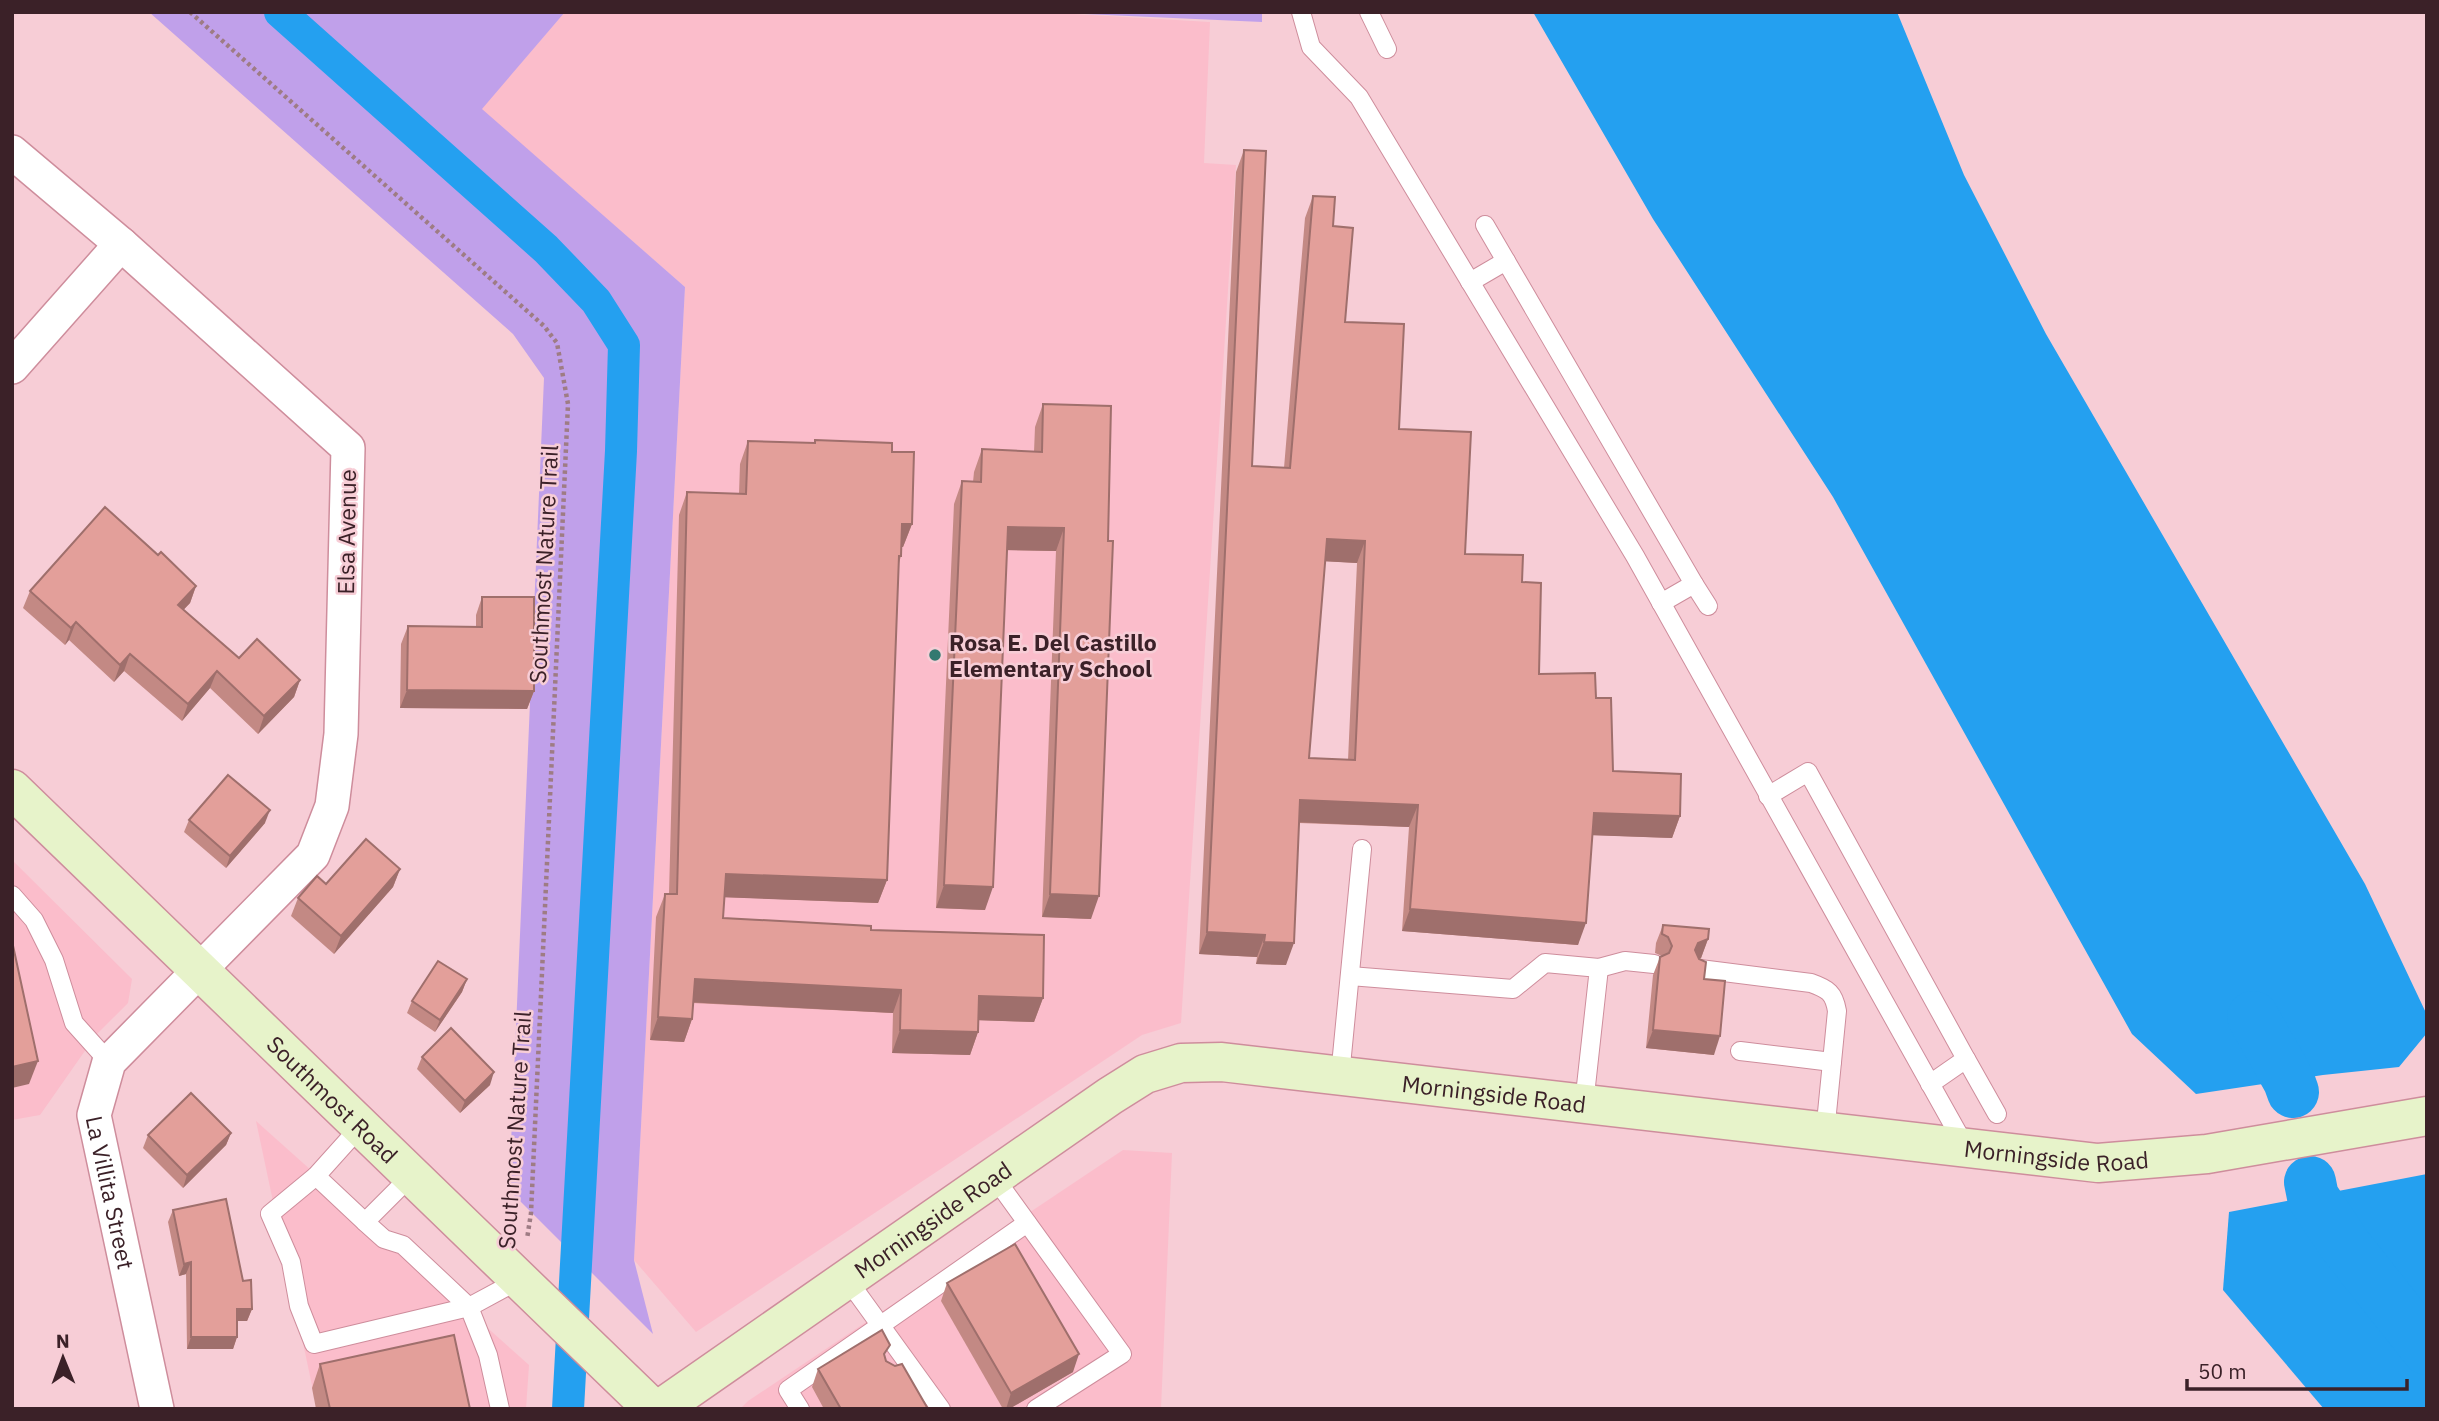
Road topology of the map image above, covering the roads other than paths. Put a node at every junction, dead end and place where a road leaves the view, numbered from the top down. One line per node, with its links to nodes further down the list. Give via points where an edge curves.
1 (1301, 12): 8 (lane, via 1311,47 1359,97)
2 (1369, 12): 3 (lane)
3 (1387, 49)
4 (12, 152): 6 (street, Elsa Avenue)
5 (1485, 225): 7 (lane)
6 (121, 244): 9 (street); 20 (street, Elsa Avenue, via 348,448 341,734 332,806 313,855)
7 (1506, 261): 8 (lane); 10 (lane)
8 (1470, 282): 11 (lane)
9 (12, 367)
10 (1694, 584): 11 (lane); 12 (lane)
11 (1661, 603): 14 (lane)
12 (1708, 606)
13 (12, 789): 20 (street, Southmost Road)
14 (1768, 796): 23 (lane, via 1808,772); 27 (lane)
15 (1362, 849): 21 (lane)
16 (12, 895): 24 (lane, via 34,919 54,960 74,1023)
17 (1654, 964): 18 (lane, via 1625,961)
18 (1599, 968): 21 (lane, via 1545,963 1513,989); 28 (lane)
19 (1700, 969): 25 (lane, via 1828,989 1837,1011)
20 (200, 971): 24 (street, La Villita Street); 31 (street, Southmost Road)
21 (1350, 976): 26 (lane)
22 (1740, 1051): 25 (lane)
23 (1966, 1059): 27 (lane); 29 (lane)
24 (109, 1062): 47 (street, La Villita Street, via 94,1115)
25 (1832, 1062): 32 (lane)
26 (1340, 1076): 28 (street, Morningside Road); 36 (street, Morningside Road, via 1222,1062 1181,1063 1145,1074)
27 (1930, 1084): 33 (lane)
28 (1584, 1104): 32 (street, Morningside Road)
29 (1997, 1114)
30 (2427, 1116): 33 (street, Morningside Road, via 2150,1160 2098,1163)
31 (360, 1127): 34 (lane); 35 (street, Southmost Road)
32 (1825, 1133): 33 (street, Morningside Road)
33 (1966, 1149)
34 (316, 1175): 37 (lane); 41 (lane, via 270,1214 291,1262 299,1306 314,1344)
35 (411, 1176): 37 (lane); 40 (street, Southmost Road)
36 (994, 1177): 38 (lane); 39 (street, Morningside Road)
37 (365, 1223): 41 (lane, via 384,1239 403,1245)
38 (1027, 1223): 42 (lane); 51 (lane, via 1122,1354)
39 (847, 1279): 42 (lane); 49 (street, Morningside Road)
40 (519, 1280): 41 (lane); 45 (street, Southmost Road)
41 (469, 1307): 48 (lane, via 488,1355)
42 (880, 1326): 43 (lane); 50 (lane, via 788,1390)
43 (907, 1363): 44 (lane); 46 (lane)
44 (889, 1373)
45 (641, 1397)
46 (932, 1406)
47 (157, 1409)
48 (500, 1409)
49 (660, 1409)
50 (800, 1409)
51 (1036, 1409)

